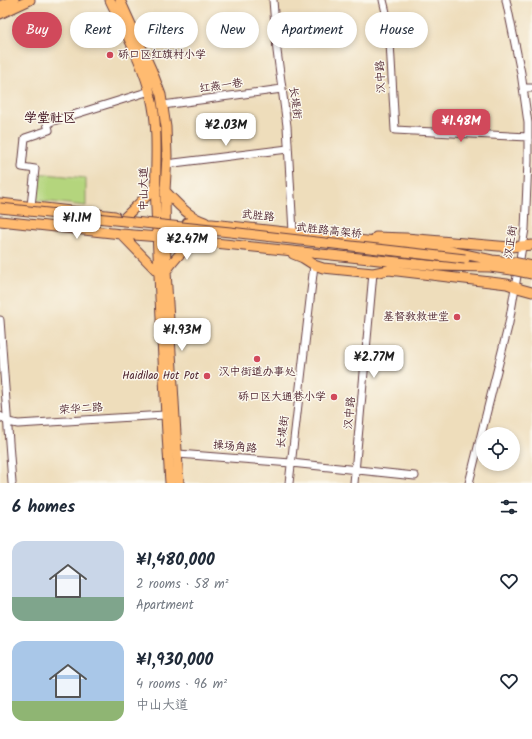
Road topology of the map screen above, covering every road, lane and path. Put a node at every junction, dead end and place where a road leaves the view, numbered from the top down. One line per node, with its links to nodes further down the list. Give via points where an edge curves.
1 (14, 0): 8 (main road)
2 (30, 0): 9 (main road)
3 (110, 0): 13 (main road, 中山大道)
4 (120, 0): 14 (main road, 中山大道, via 152,71)
5 (273, 0): 12 (street, 长堤街)
6 (383, 0): 15 (street, 汉中路, via 389,25 395,130)
7 (506, 0): 10 (street, 汉正街)
8 (0, 6)
9 (0, 14)
10 (523, 88): 11 (street); 15 (street, 汉正街)
11 (532, 88)
12 (282, 89): 14 (street, 红燕一巷); 16 (street, 长堤街)
13 (150, 91): 18 (main road, 中山大道, via 155,117); 21 (street, via 47,124 49,130 25,138 22,168 35,169)
14 (163, 105): 17 (main road, 中山大道)
15 (528, 137): 34 (street, 汉正街, via 525,229)
16 (288, 149): 17 (street); 28 (street, 长堤街)
17 (166, 164): 19 (main road, 中山大道)
18 (156, 187): 24 (main road); 26 (main road, 中山大道)
19 (165, 191): 26 (main road, 中山大道); 27 (main road, via 186,212)
20 (0, 203): 21 (main road, 武胜路)
21 (31, 206): 24 (main road, 武胜路)
22 (0, 208): 36 (main road, 武胜路高架桥, bridge, via 230,232)
23 (0, 213): 36 (main road, 武胜路高架桥)
24 (125, 217): 26 (main road, 武胜路)
25 (0, 221): 29 (main road, 武胜路)
26 (161, 221): 27 (main road, 武胜路); 30 (main road, 中山大道)
27 (212, 224): 28 (main road, 武胜路)
28 (293, 232): 31 (main road, 武胜路)
29 (121, 234): 30 (main road, 武胜路); 43 (main road)
30 (161, 237): 32 (main road, 武胜路); 43 (main road, 中山大道)
31 (358, 240): 34 (main road, via 399,237); 38 (main road, 武胜路, via 450,251)
32 (204, 242): 35 (main road, 武胜路); 43 (main road, via 182,251)
33 (532, 245): 34 (main road)
34 (522, 246): 46 (street, 汉正街)
35 (280, 250): 37 (main road, 武胜路); 39 (main road)
36 (465, 261): 38 (main road)
37 (410, 264): 38 (main road, 武胜路, via 448,267); 42 (main road)
38 (491, 264): 40 (main road, 武胜路)
39 (314, 265): 44 (main road); 54 (street, 长堤街)
40 (513, 266): 41 (main road, bridge); 45 (main road, bridge)
41 (532, 266)
42 (389, 270): 44 (main road); 46 (main road)
43 (162, 272): 50 (main road, 中山大道); 53 (main road, 中山大道)
44 (373, 273): 55 (street, 汉中路)
45 (532, 274)
46 (515, 287): 47 (main road); 62 (street, 汉正街, via 508,329)
47 (532, 292)
48 (0, 320): 49 (street)
49 (0, 331): 52 (street)
50 (166, 415): 52 (street, 荣华二路, via 18,424); 58 (main road, 中山大道)
51 (0, 416): 52 (street)
52 (8, 422): 57 (street)
53 (178, 454): 54 (street, 操场角路); 59 (main road, 中山大道)
54 (291, 463): 55 (street, 操场角路); 60 (street, 长堤街)
55 (356, 469): 56 (street, 操场角路); 61 (street, 汉中路)
56 (415, 476)
57 (12, 483)
58 (170, 483)
59 (179, 483)
60 (289, 483)
61 (354, 483)
62 (471, 483)

